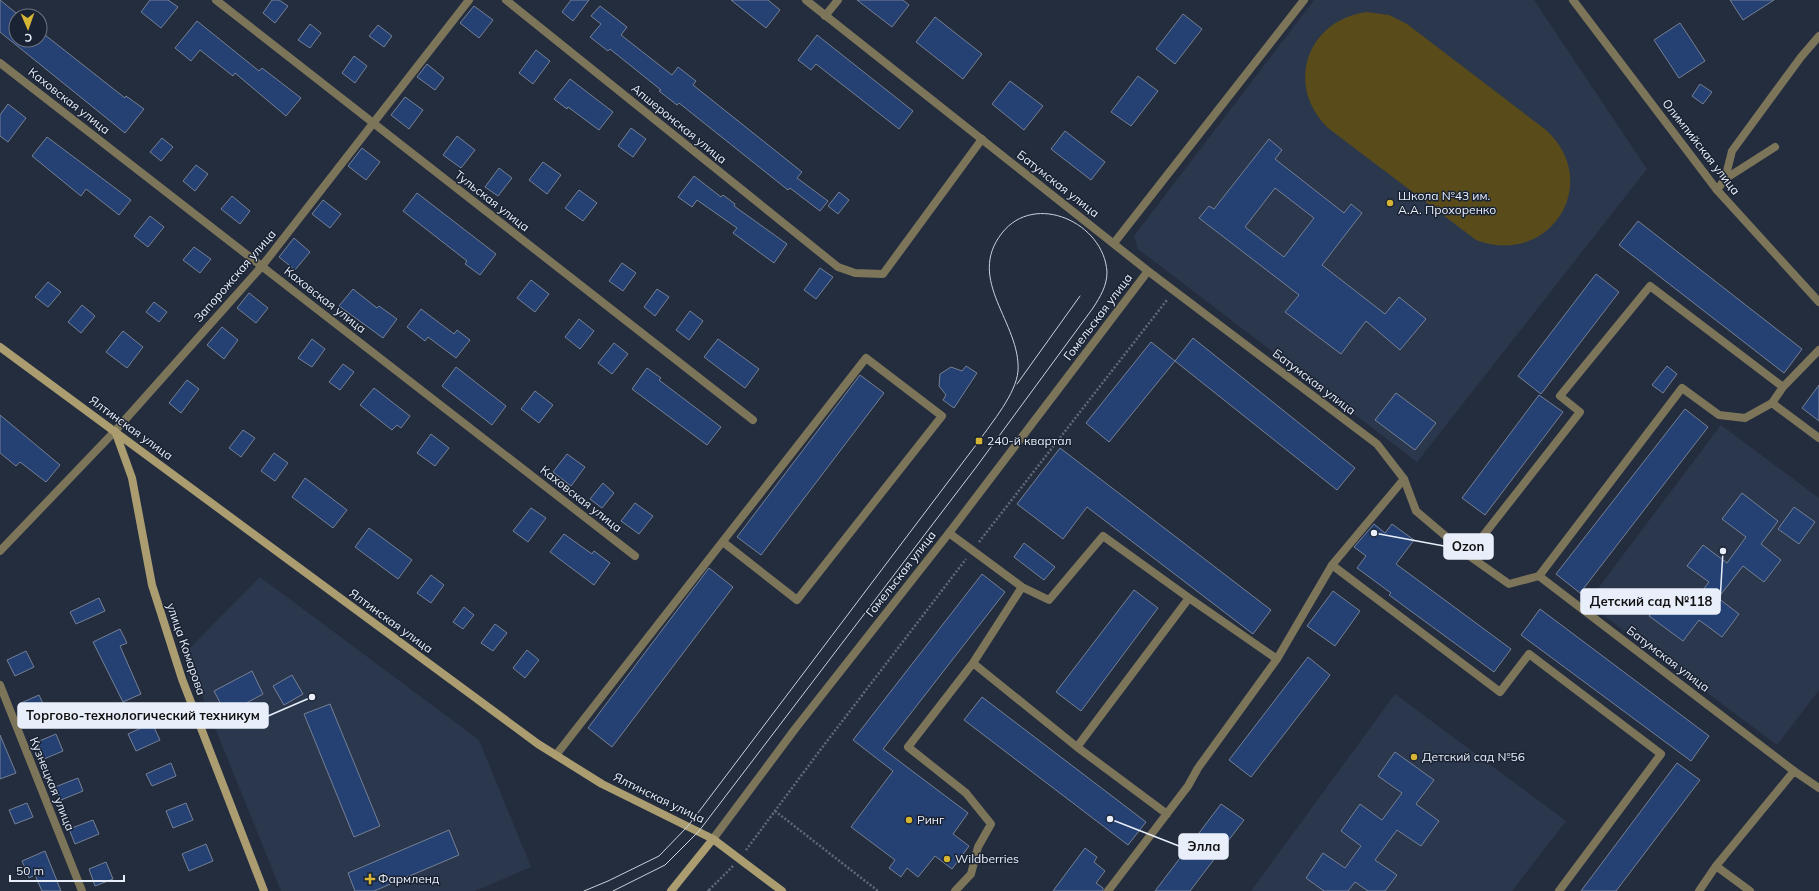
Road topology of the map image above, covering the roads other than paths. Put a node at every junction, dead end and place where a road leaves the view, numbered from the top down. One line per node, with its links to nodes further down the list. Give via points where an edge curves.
1 (216, 0): 11 (street, Тульская улица)
2 (470, 0): 11 (street, Запорожская улица)
3 (506, 0): 12 (street, Апшеронская улица, via 838,268 855,273 884,274)
4 (806, 0): 8 (street, Батумская улица)
5 (838, 0): 8 (street)
6 (1304, 0): 16 (street)
7 (1573, 0): 15 (street, Олимпийская улица)
8 (826, 16): 12 (street, Батумская улица)
9 (1819, 36): 14 (street, via 1732,151)
10 (0, 63): 17 (street, Каховская улица)
11 (374, 124): 17 (street, Запорожская улица); 24 (street, Тульская улица)
12 (982, 138): 16 (street, Батумская улица)
13 (1775, 147): 14 (street)
14 (1725, 179): 15 (street)
15 (1717, 190): 19 (street, Олимпийская улица)
16 (1114, 243): 18 (street, Батумская улица)
17 (262, 266): 25 (street, Запорожская улица); 32 (street, Каховская улица)
18 (1148, 271): 27 (street, Батумская улица, via 1377,444); 28 (street, Гомельская улица)
19 (1819, 302)
20 (0, 347): 25 (main road, Ялтинская улица)
21 (1819, 350): 22 (street)
22 (1783, 387): 23 (street); 31 (street, via 1650,286 1560,396 1580,412)
23 (1772, 403): 26 (street); 34 (street, via 1745,418 1719,415 1682,388)
24 (753, 420)
25 (115, 431): 30 (street, Запорожская улица); 41 (main road, Ялтинская улица); 48 (main road, улица Комарова, via 132,478 152,585 182,679)
26 (1819, 438)
27 (1404, 479): 31 (street, Батумская улица, via 1416,511); 33 (street)
28 (949, 533): 35 (street); 45 (street, Гомельская улица, via 794,729)
29 (723, 542): 29 (street, via 866,358 942,416 797,600); 41 (street)
30 (0, 551)
31 (1468, 555): 34 (street, Батумская улица, via 1509,584)
32 (635, 556)
33 (1332, 565): 37 (street); 53 (street, via 1500,692 1529,654 1661,754)
34 (1539, 576): 42 (street, Батумская улица)
35 (1022, 588): 36 (street, via 1048,600 1103,536); 38 (street)
36 (1189, 598): 37 (street); 40 (street)
37 (1277, 659): 44 (street)
38 (973, 663): 40 (street); 51 (street, via 908,747 966,793 991,824 978,846 971,874)
39 (0, 685): 47 (street, Кузнецкая улица)
40 (1077, 747): 44 (street)
41 (556, 755): 45 (main road, Ялтинская улица, via 602,784)
42 (1794, 771): 43 (street, Батумская улица); 46 (street)
43 (1819, 788)
44 (1166, 814): 52 (street)
45 (713, 838): 49 (main road, Гомельская улица); 50 (main road, Ялтинская улица)
46 (1716, 866): 54 (street); 55 (street)
47 (82, 891)
48 (264, 891)
49 (671, 891)
50 (782, 891)
51 (955, 891)
52 (1108, 891)
53 (1559, 891)
54 (1699, 891)
55 (1750, 891)

